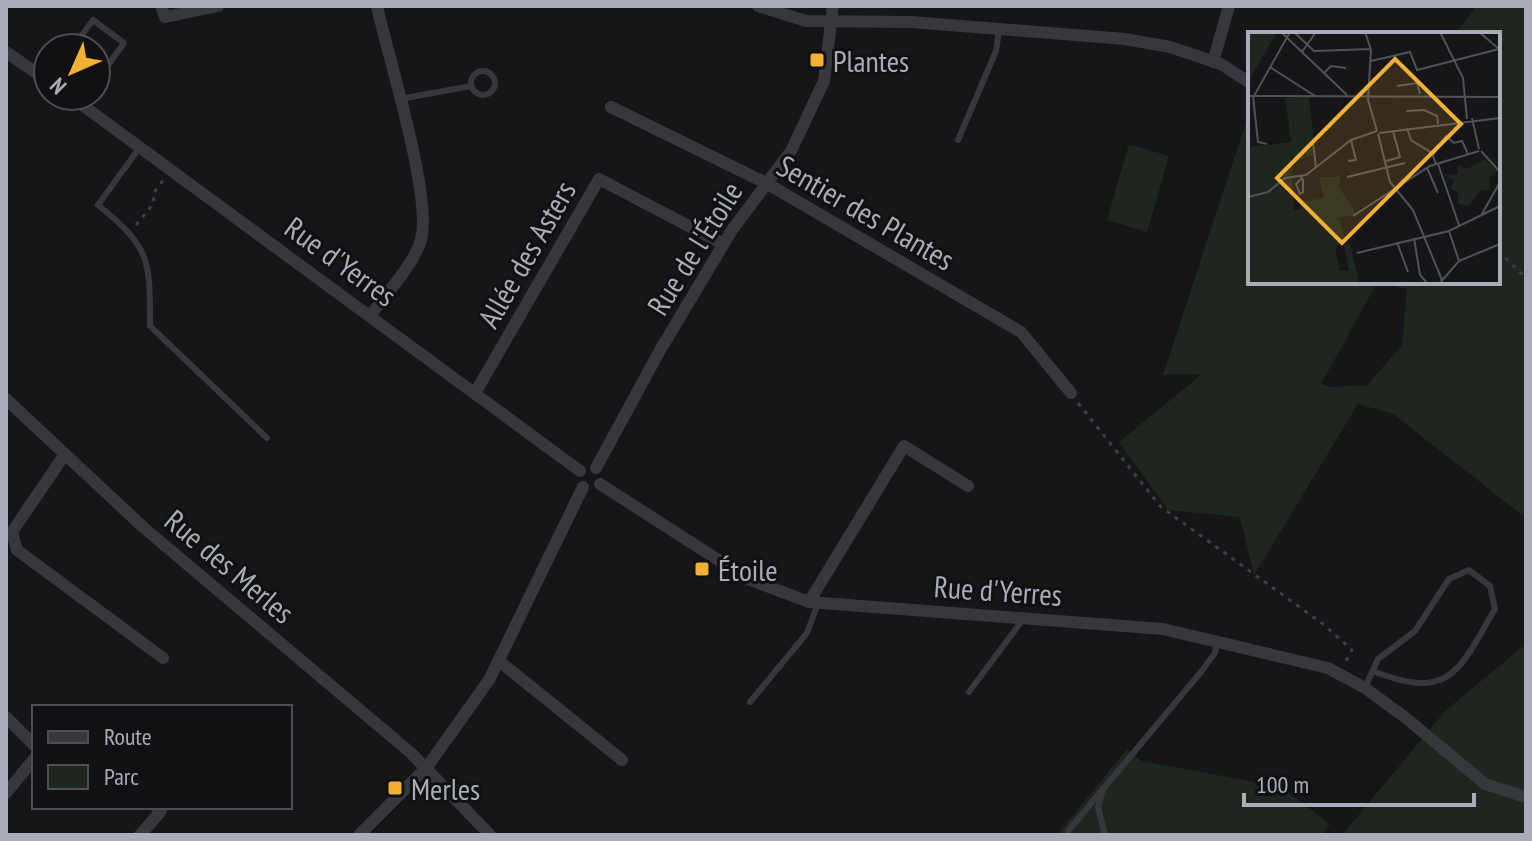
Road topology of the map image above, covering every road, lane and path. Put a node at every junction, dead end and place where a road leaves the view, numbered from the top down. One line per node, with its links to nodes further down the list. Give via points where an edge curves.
1 (161, 6): 2 (street, via 165,17)
2 (218, 6)
3 (377, 6): 18 (street)
4 (758, 6): 7 (street, via 806,21)
5 (833, 6): 7 (street, Rue de l'Étoile)
6 (1229, 6): 14 (street)
7 (833, 21): 8 (street); 24 (street, Rue de l'Étoile, via 824,81 791,151)
8 (999, 30): 14 (street, via 1125,39); 21 (lane, via 996,51)
9 (84, 32): 10 (lane, via 93,20)
10 (109, 32)
11 (112, 34): 13 (lane, via 124,43)
12 (6, 52): 15 (street)
13 (112, 60)
14 (1213, 62): 16 (street)
15 (32, 69)
16 (1248, 82)
17 (471, 86): 17 (lane, via 483,95 492,91 494,81 482,71 473,76); 18 (lane)
18 (400, 99): 29 (street, via 425,221 420,245)
19 (611, 107): 24 (street, Sentier des Plantes)
20 (96, 112): 22 (street, Rue d'Yerres)
21 (958, 140)
22 (140, 147): 23 (street, Rue d'Yerres); 25 (lane, via 98,205)
23 (172, 170): 25 (path); 29 (street, Rue d'Yerres)
24 (766, 183): 26 (street, Rue de l'Étoile); 31 (street, Sentier des Plantes, via 1021,332)
25 (131, 231): 33 (lane, via 149,264 150,326)
26 (723, 244): 30 (street, Allée des Asters, via 599,179); 35 (street, Rue de l'Étoile)
27 (1500, 253): 28 (path)
28 (1526, 278)
29 (371, 315): 30 (street, Rue d'Yerres)
30 (475, 393): 36 (street, Rue d'Yerres)
31 (1070, 393): 46 (path, via 1161,507 1352,650)
32 (6, 399): 34 (street, Rue des Merles)
33 (267, 438)
34 (65, 454): 43 (street, via 12,532 17,550); 54 (street, Rue des Merles, via 143,527)
35 (596, 468): 36 (street); 37 (street)
36 (580, 471): 39 (street)
37 (600, 484): 39 (street, via 590,490); 40 (street, Rue d'Yerres, via 748,579)
38 (968, 486): 40 (street, via 904,446)
39 (583, 487): 44 (street)
40 (814, 602): 41 (street, Rue d'Yerres); 49 (lane, via 807,633)
41 (1024, 618): 42 (street, Rue d'Yerres, via 1163,629); 48 (lane)
42 (1217, 642): 46 (street, Rue d'Yerres); 55 (lane, via 1201,672)
43 (163, 658)
44 (499, 661): 52 (street); 54 (street)
45 (1373, 671): 45 (lane, via 1378,659 1415,631 1449,579 1469,570 1490,586 1495,609 1450,676 1432,685); 47 (lane)
46 (1338, 674): 47 (street, Rue d'Yerres)
47 (1365, 688): 57 (street, Rue d'Yerres, via 1485,784)
48 (969, 692)
49 (750, 702)
50 (6, 717): 51 (street)
51 (32, 743)
52 (622, 760)
53 (32, 761): 56 (street)
54 (427, 767): 61 (street); 62 (street, Rue des Merles)
55 (1105, 786): 59 (lane); 63 (lane, via 1098,807)
56 (6, 793)
57 (1526, 797)
58 (159, 809): 60 (street)
59 (1068, 831)
60 (140, 835)
61 (359, 835)
62 (490, 835)
63 (1105, 835)

